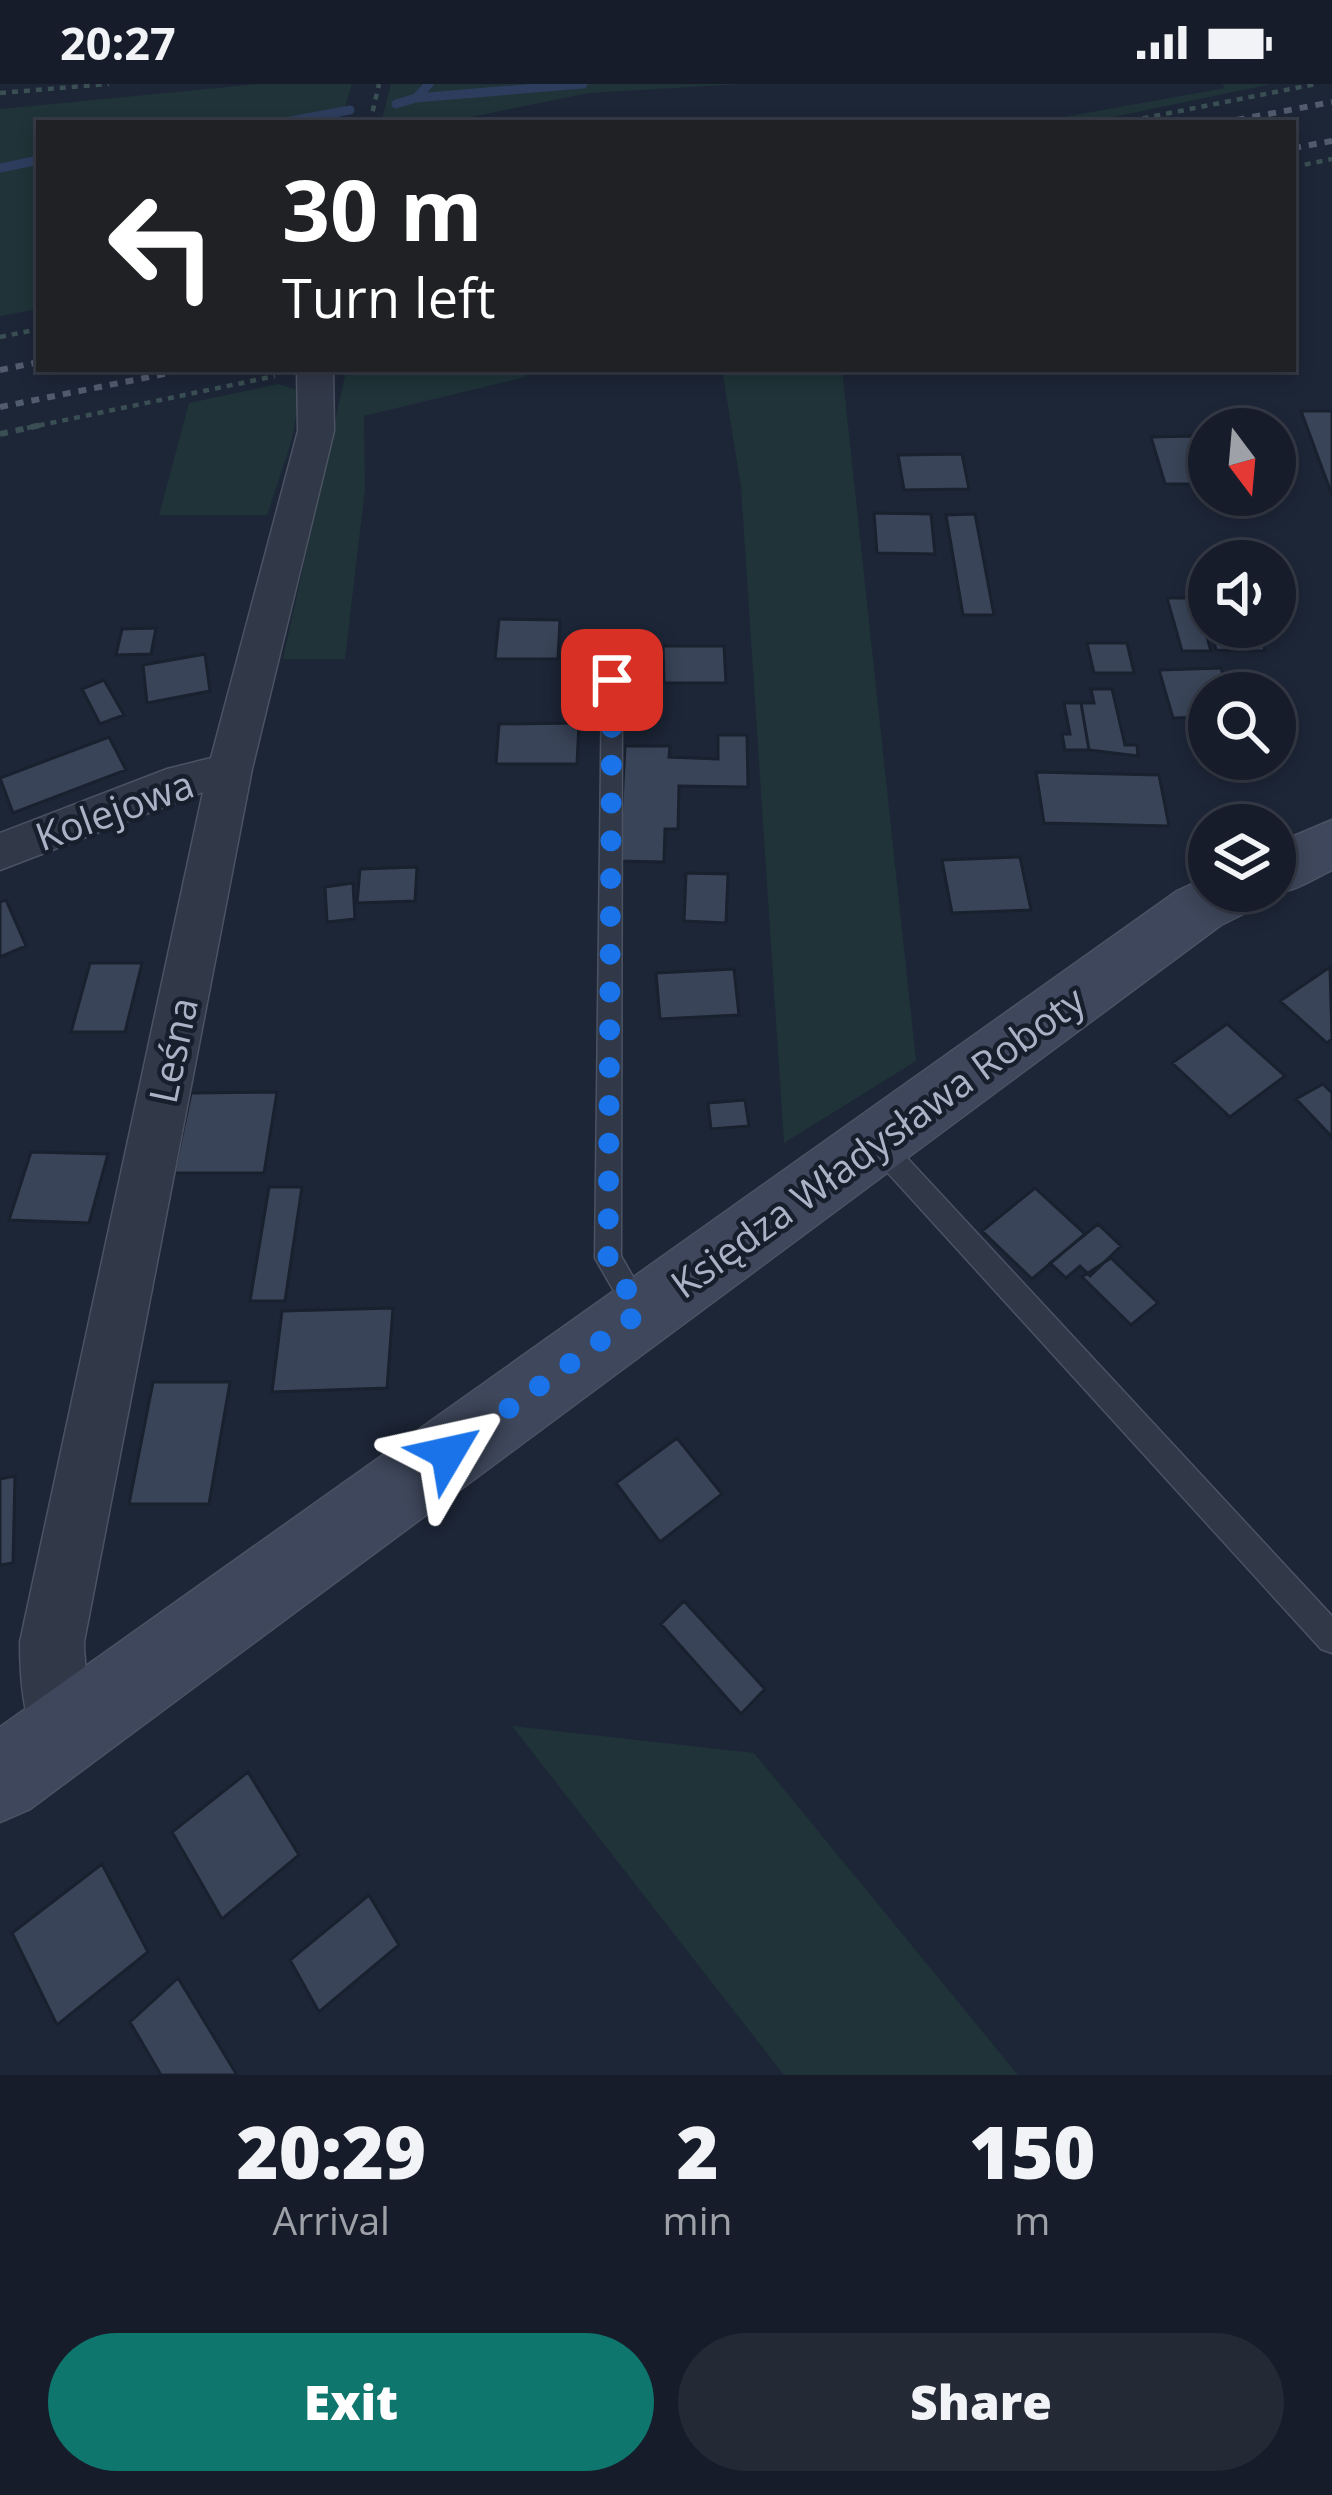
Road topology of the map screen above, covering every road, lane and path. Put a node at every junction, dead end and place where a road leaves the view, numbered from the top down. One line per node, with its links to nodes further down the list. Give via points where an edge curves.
1 (109, 84): 4 (path)
2 (379, 84): 5 (path)
3 (1316, 84): 6 (path)
4 (0, 93)
5 (371, 120)
6 (1134, 120)
7 (1332, 159): 8 (path)
8 (1296, 166)
9 (36, 330): 10 (path)
10 (0, 337)
11 (296, 372): 13 (path)
12 (301, 372): 15 (street, Leśna, via 316,431)
13 (0, 434)
14 (612, 680): 21 (lane, via 608,1258)
15 (230, 769): 17 (street, Kolejowa); 23 (street, Leśna, via 52,1642)
16 (1332, 843): 18 (main road)
17 (0, 852)
18 (1296, 861)
19 (1193, 912): 20 (main road, Księdza Władysława Roboty)
20 (876, 1142): 21 (main road, Księdza Władysława Roboty); 22 (lane)
21 (640, 1312): 23 (main road, Księdza Władysława Roboty)
22 (1332, 1639)
23 (63, 1734): 24 (main road, Księdza Władysława Roboty)
24 (0, 1779)

